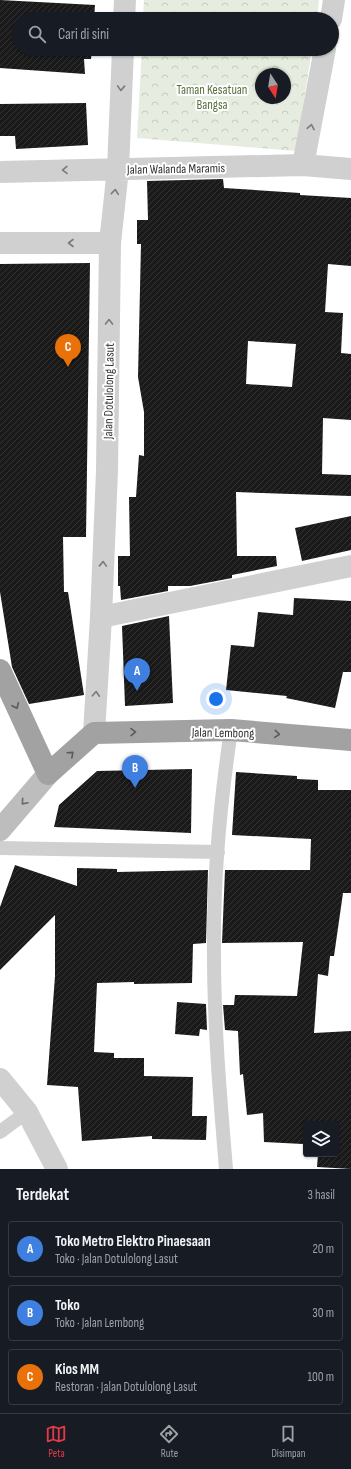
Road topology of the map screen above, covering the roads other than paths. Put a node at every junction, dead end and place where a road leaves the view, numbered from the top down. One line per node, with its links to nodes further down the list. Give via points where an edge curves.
1 (125, 0): 3 (street)
2 (334, 0): 4 (street)
3 (124, 12)
4 (332, 12)
5 (123, 56): 8 (street, Jalan Dotulolong Lasut, one-way to 8)
6 (324, 56): 7 (street, one-way to 6)
7 (304, 165): 8 (street, Jalan Walanda Maramis); 9 (street, Jalan Walanda Maramis)
8 (118, 169): 10 (street, Jalan Walanda Maramis, one-way to 10); 11 (street, Jalan Dotulolong Lasut, one-way to 8)
9 (351, 169)
10 (0, 172)
11 (110, 242): 12 (street, one-way to 12); 14 (street, Jalan Dotulolong Lasut, one-way to 11, via 107,463)
12 (0, 243)
13 (351, 566): 14 (street)
14 (101, 616): 17 (street, Jalan Dotulolong Lasut, one-way to 14)
15 (0, 670): 19 (highway, one-way to 19)
16 (232, 730): 17 (highway, Jalan Lembong, one-way to 16); 18 (highway, Jalan Lembong, one-way to 18); 22 (lane, via 223,783)
17 (94, 733): 19 (highway, one-way to 17)
18 (351, 740)
19 (48, 774): 20 (main road, one-way to 20)
20 (0, 830)
21 (0, 848): 22 (lane)
22 (218, 852): 27 (lane, via 214,952 215,1003)
23 (0, 1079): 24 (street)
24 (27, 1112): 25 (lane); 26 (street)
25 (0, 1132)
26 (57, 1169)
27 (226, 1169)

